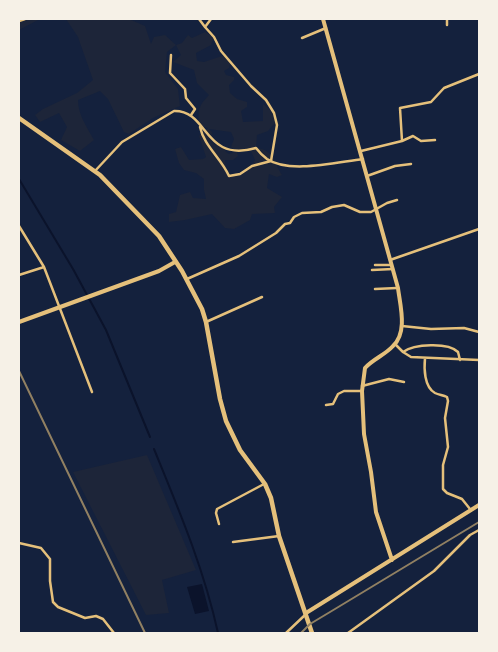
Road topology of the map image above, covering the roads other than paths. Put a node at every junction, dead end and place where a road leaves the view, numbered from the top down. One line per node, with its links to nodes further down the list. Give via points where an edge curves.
1 (24, 19): 6 (street)
2 (199, 19): 8 (street)
3 (211, 19): 8 (street)
4 (323, 19): 9 (street)
5 (447, 19): 7 (street)
6 (19, 21)
7 (447, 25)
8 (205, 27): 20 (street, via 221,51 274,113 277,125)
9 (326, 28): 10 (street); 18 (street)
10 (302, 38)
11 (171, 55): 13 (street, via 170,73 185,89 186,98 195,109)
12 (479, 74): 17 (street, via 444,88 431,102 400,108)
13 (191, 115): 15 (street); 22 (street, via 174,110 122,142)
14 (19, 118): 22 (main road)
15 (200, 126): 20 (street, via 224,149 237,152 256,148); 20 (street, via 209,148 228,176)
16 (435, 140): 17 (street, via 421,141 413,136)
17 (402, 141): 18 (street)
18 (361, 151): 19 (street)
19 (363, 159): 20 (street, via 306,166); 23 (street)
20 (271, 161)
21 (411, 164): 23 (street)
22 (95, 171): 28 (main road, via 159,236)
23 (367, 176): 25 (street)
24 (397, 200): 25 (street)
25 (377, 209): 29 (street); 34 (street, via 360,212 344,205 321,212 302,213 239,256)
26 (19, 226): 31 (street)
27 (479, 229): 29 (street)
28 (175, 262): 34 (main road); 38 (street)
29 (391, 264): 30 (street); 32 (street); 36 (street)
30 (375, 265)
31 (44, 267): 33 (street); 38 (street)
32 (372, 270)
33 (19, 275)
34 (186, 279): 40 (main road)
35 (375, 288): 36 (street)
36 (398, 288): 41 (street)
37 (262, 297): 40 (street)
38 (61, 307): 39 (street); 51 (street)
39 (19, 322)
40 (206, 322): 53 (main road, via 226,421 240,450)
41 (402, 326): 42 (street, via 464,328); 43 (street)
42 (479, 332)
43 (395, 344): 44 (street); 49 (street, via 364,368)
44 (403, 352): 45 (street, via 411,357); 46 (street, via 415,346 452,348 458,352)
45 (425, 358): 46 (street); 55 (street, via 429,388 444,395 448,401 445,418 448,447 443,465 443,489 462,499)
46 (460, 360): 47 (street)
47 (479, 360)
48 (404, 382): 49 (street, via 389,379)
49 (362, 386): 50 (street)
50 (362, 391): 52 (street, via 344,391 338,394 333,404); 61 (street, via 364,434 376,512)
51 (92, 392)
52 (326, 405)
53 (265, 484): 56 (street, via 217,509); 58 (main road)
54 (479, 505): 55 (street)
55 (470, 509): 61 (street)
56 (219, 524)
57 (479, 530): 66 (street, via 434,571)
58 (279, 536): 59 (street); 62 (main road)
59 (233, 542)
60 (19, 543): 63 (street, via 41,548 50,559 52,602 85,618 96,616 103,619)
61 (392, 560): 62 (street)
62 (306, 613): 64 (street); 65 (main road)
63 (114, 633)
64 (286, 633)
65 (312, 633)
66 (348, 633)

